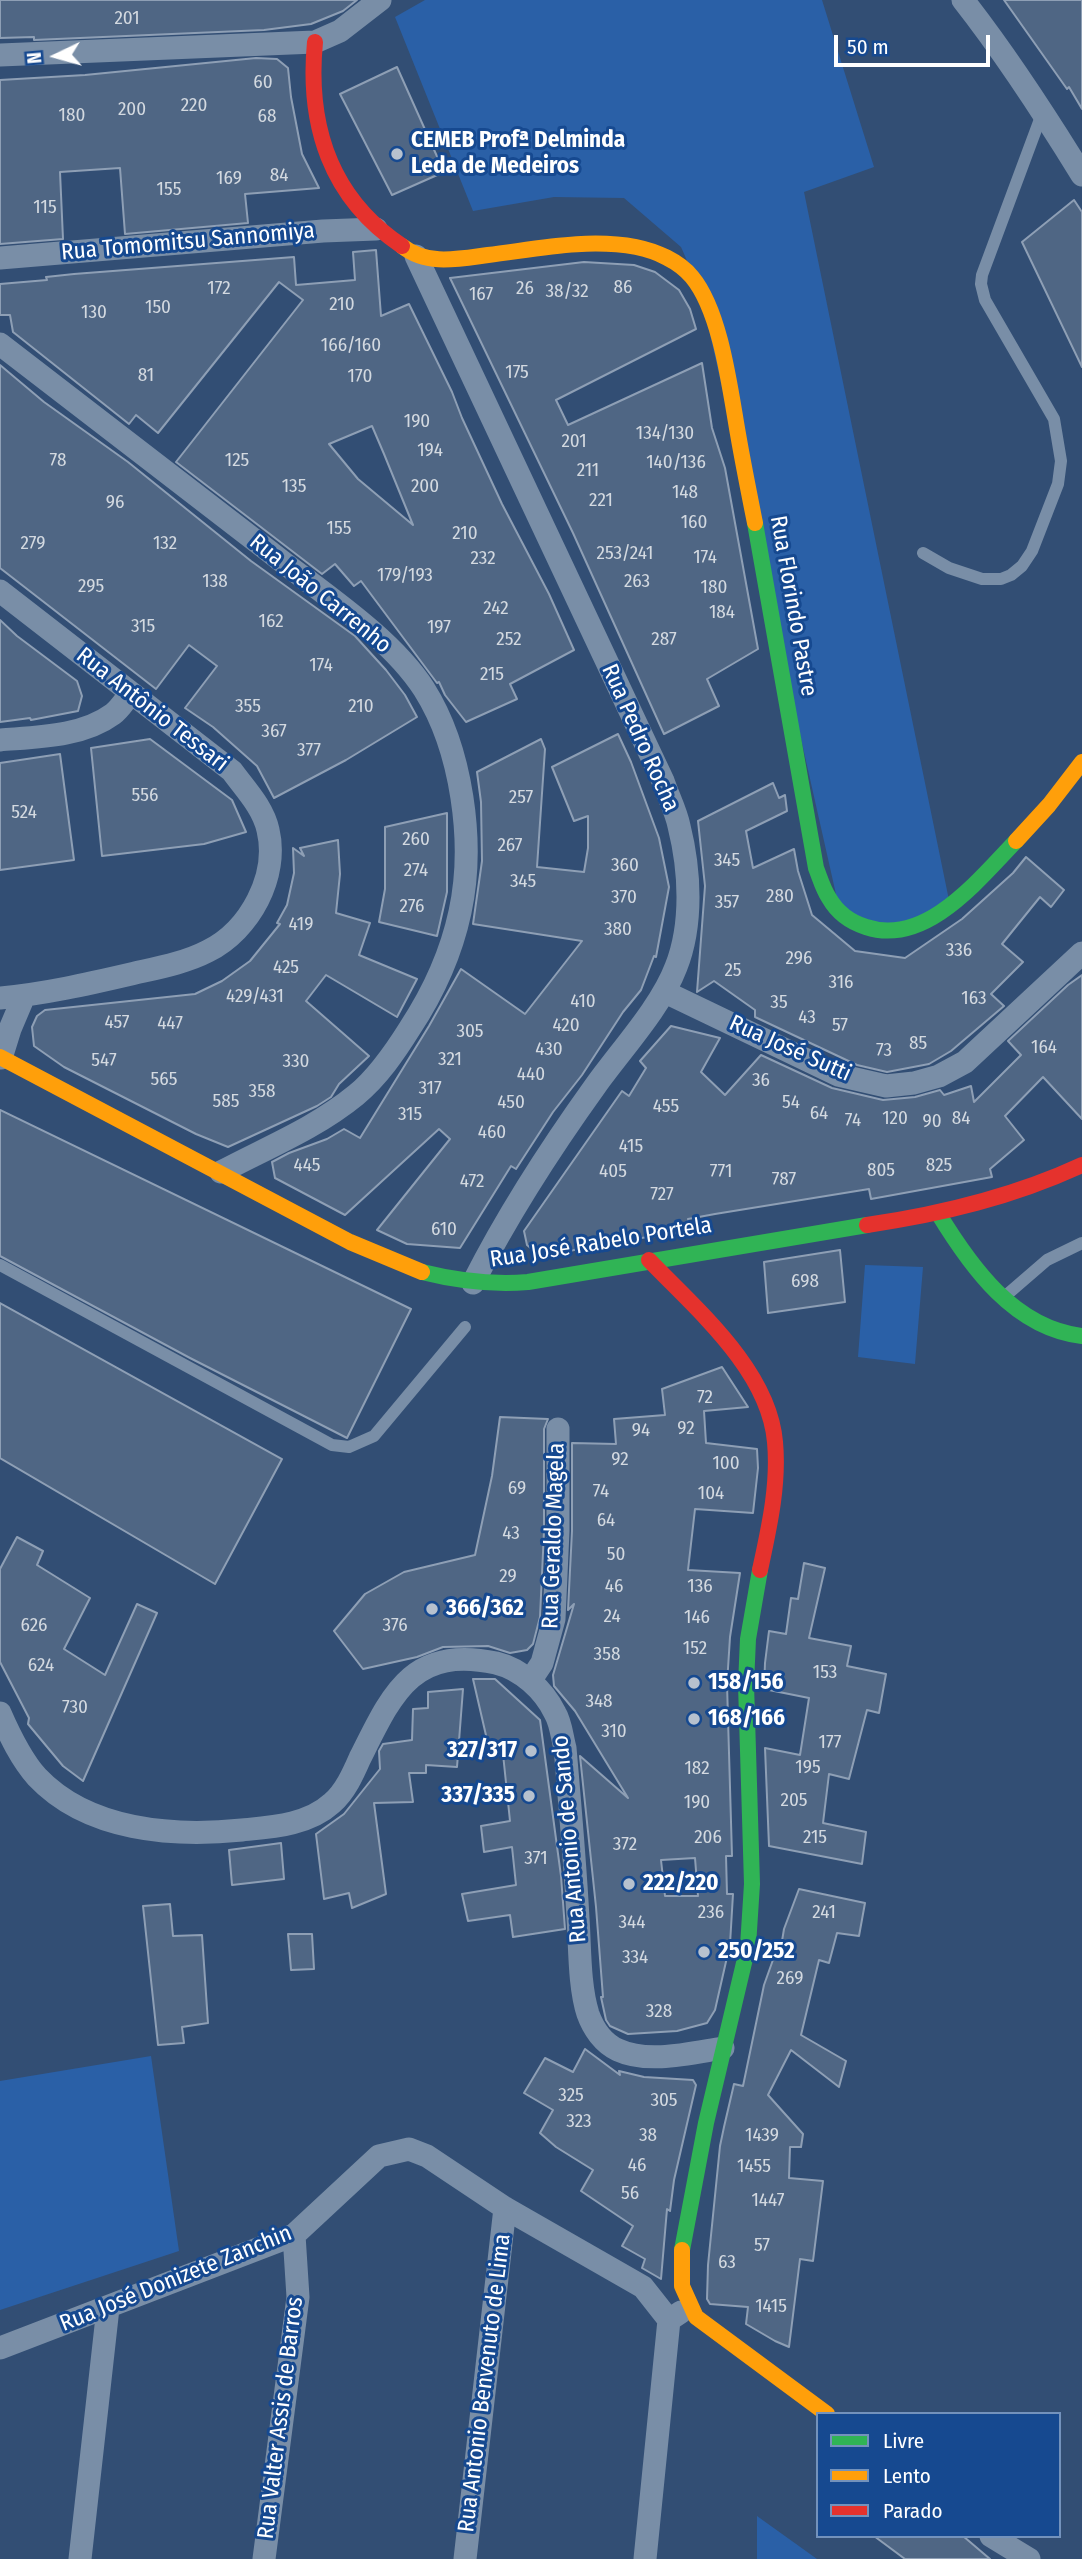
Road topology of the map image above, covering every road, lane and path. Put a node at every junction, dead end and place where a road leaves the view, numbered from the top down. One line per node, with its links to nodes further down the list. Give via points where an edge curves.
1 (380, 0): 3 (street, via 340,31)
2 (964, 0): 5 (street)
3 (315, 42): 4 (street); 7 (street, via 313,109 321,141 351,202)
4 (0, 55)
5 (1043, 111): 6 (street); 11 (lane, via 981,284 985,300 1054,419 1062,461 1058,484 1032,551 1011,575 975,578)
6 (1082, 175)
7 (376, 229): 8 (street); 9 (street, Rua Tomomitsu Sannomiya)
8 (416, 256): 15 (street, Rua Florindo Pastre, via 447,260 577,243 645,249 687,271 700,290 711,313 726,374 816,867 828,897 857,925 880,931 905,930 950,905 1014,844); 17 (street, Rua Pedro Rocha, via 663,781 679,824 687,868 687,906 677,965)
9 (0, 258)
10 (0, 344): 22 (street, Rua João Carrenho, via 392,650 424,690 458,772 464,810 460,911 445,963 423,1009 393,1056 357,1094 325,1117)
11 (923, 553)
12 (0, 591): 13 (street, Rua Antônio Tessari)
13 (131, 693): 14 (street, via 115,713 97,723 73,731); 18 (street, Rua Antônio Tessari, via 232,771 257,805 268,829 271,855 265,883 250,915 209,951 174,964)
14 (0, 740)
15 (1082, 762)
16 (1082, 953): 17 (street, Rua José Sutti, via 965,1062 939,1076 886,1086 838,1075)
17 (665, 992): 28 (street, Rua Pedro Rocha, via 523,1192)
18 (24, 996): 19 (street, Rua Antônio Tessari); 20 (street)
19 (0, 998)
20 (1, 1058): 22 (street, Rua José Rabelo Portela)
21 (1082, 1165): 23 (street, Rua José Rabelo Portela, via 970,1212)
22 (221, 1172): 28 (street, Rua José Rabelo Portela, via 311,1223 401,1265)
23 (938, 1213): 25 (street, Rua José Rabelo Portela); 29 (street, via 964,1253)
24 (1082, 1243): 27 (lane)
25 (649, 1260): 28 (street, Rua José Rabelo Portela, via 528,1282); 38 (street, via 762,1392 775,1438 775,1482 748,1636 745,1696 753,1905 749,1952)
26 (0, 1265): 33 (lane, via 331,1445 349,1447 374,1436)
27 (1012, 1282): 29 (lane); 30 (street)
28 (473, 1283)
29 (1003, 1298): 34 (street, via 1034,1321 1060,1333)
30 (1034, 1299)
31 (1053, 1311): 32 (street)
32 (1082, 1321)
33 (465, 1327)
34 (1082, 1336)
35 (558, 1429): 36 (street, Rua Geraldo Magela, via 554,1619 542,1663)
36 (530, 1681): 37 (street, Rua Antonio de Sando, via 505,1665 483,1661 438,1661 422,1668 405,1681 382,1713 349,1781 332,1803 304,1819 273,1827 204,1834 121,1823 73,1805 37,1777); 38 (street, Rua Antonio de Sando, via 556,1714 565,1748 582,1969 588,2013 596,2030 605,2042 635,2055)
37 (0, 1713)
38 (723, 2048): 41 (street, via 681,2256 681,2279)
39 (505, 2208): 40 (street, Rua José Donizete Zanchin, via 409,2149 379,2156); 43 (street, via 643,2287); 49 (street, Rua Antonio Benvenuto de Lima)
40 (294, 2235): 42 (street, Rua José Donizete Zanchin); 48 (street, Rua Valter Assis de Barros, via 298,2297)
41 (689, 2306): 43 (street); 45 (street, via 696,2316)
42 (108, 2308): 44 (street, Rua José Donizete Zanchin); 47 (street)
43 (669, 2320): 50 (street)
44 (0, 2348)
45 (824, 2412)
46 (994, 2538): 51 (street)
47 (80, 2559)
48 (264, 2559)
49 (465, 2559)
50 (645, 2559)
51 (1029, 2559)

